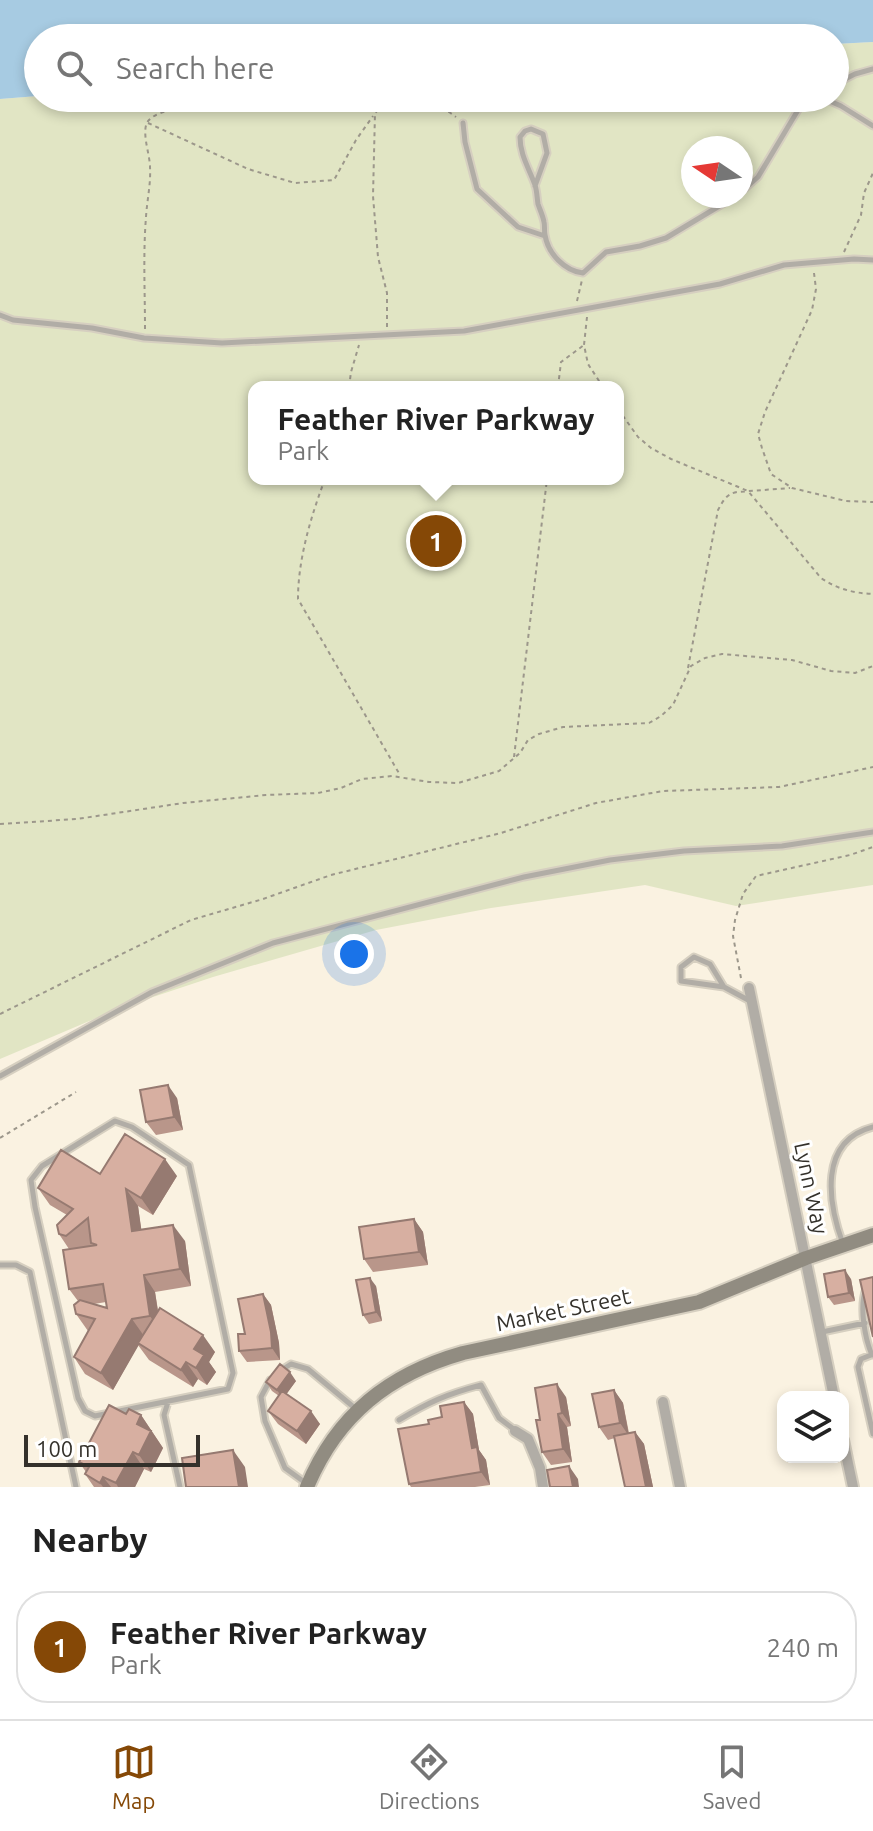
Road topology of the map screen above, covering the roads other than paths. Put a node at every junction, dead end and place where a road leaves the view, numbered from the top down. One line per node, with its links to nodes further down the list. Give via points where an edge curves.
1 (873, 69): 2 (lane)
2 (849, 77)
3 (849, 111): 6 (lane)
4 (797, 112): 7 (lane)
5 (463, 123): 10 (lane, via 477,189 518,227)
6 (873, 126)
7 (753, 181)
8 (535, 186): 8 (lane, via 520,146 520,137 531,129 543,134 547,153); 10 (lane)
9 (716, 208): 10 (lane, via 666,238 606,252 583,273 565,267)
10 (545, 236)
11 (873, 260): 12 (lane, via 784,265 720,284 464,331 387,336 222,343 144,338)
12 (0, 315)
13 (873, 832): 17 (lane, via 782,846 610,860 524,877 273,943 152,992)
14 (724, 987): 14 (lane, via 681,981 681,967 694,957 710,964); 16 (lane)
15 (749, 988): 16 (street, Lynn Way)
16 (751, 1001): 21 (street, Lynn Way)
17 (0, 1076)
18 (873, 1127): 20 (lane, via 852,1134 835,1158 831,1181)
19 (873, 1235): 20 (main road, Market Street)
20 (843, 1245): 21 (main road, Market Street)
21 (806, 1258): 25 (street, Lynn Way); 30 (main road, Market Street, via 699,1302 436,1360 383,1388)
22 (0, 1265): 36 (lane, via 30,1272)
23 (873, 1287): 24 (lane, via 866,1289 862,1300)
24 (865, 1323): 25 (lane); 26 (lane)
25 (821, 1332): 27 (street, Lynn Way)
26 (872, 1355): 33 (lane, via 861,1359 858,1367)
27 (833, 1391)
28 (168, 1402): 28 (lane, via 228,1389 233,1373 189,1165 115,1121 42,1166 31,1180 35,1207 85,1411 95,1416); 37 (lane, via 164,1415)
29 (663, 1402): 39 (street)
30 (357, 1410): 35 (main road, Market Street, via 324,1452); 35 (lane, via 308,1369 291,1364 267,1383 261,1397 265,1421 285,1468)
31 (399, 1420): 32 (lane, via 429,1402 481,1385 499,1418)
32 (515, 1431): 38 (street, via 528,1439)
33 (873, 1434)
34 (848, 1463): 40 (street)
35 (308, 1486)
36 (76, 1487)
37 (180, 1487)
38 (543, 1487)
39 (680, 1487)
40 (853, 1487)

